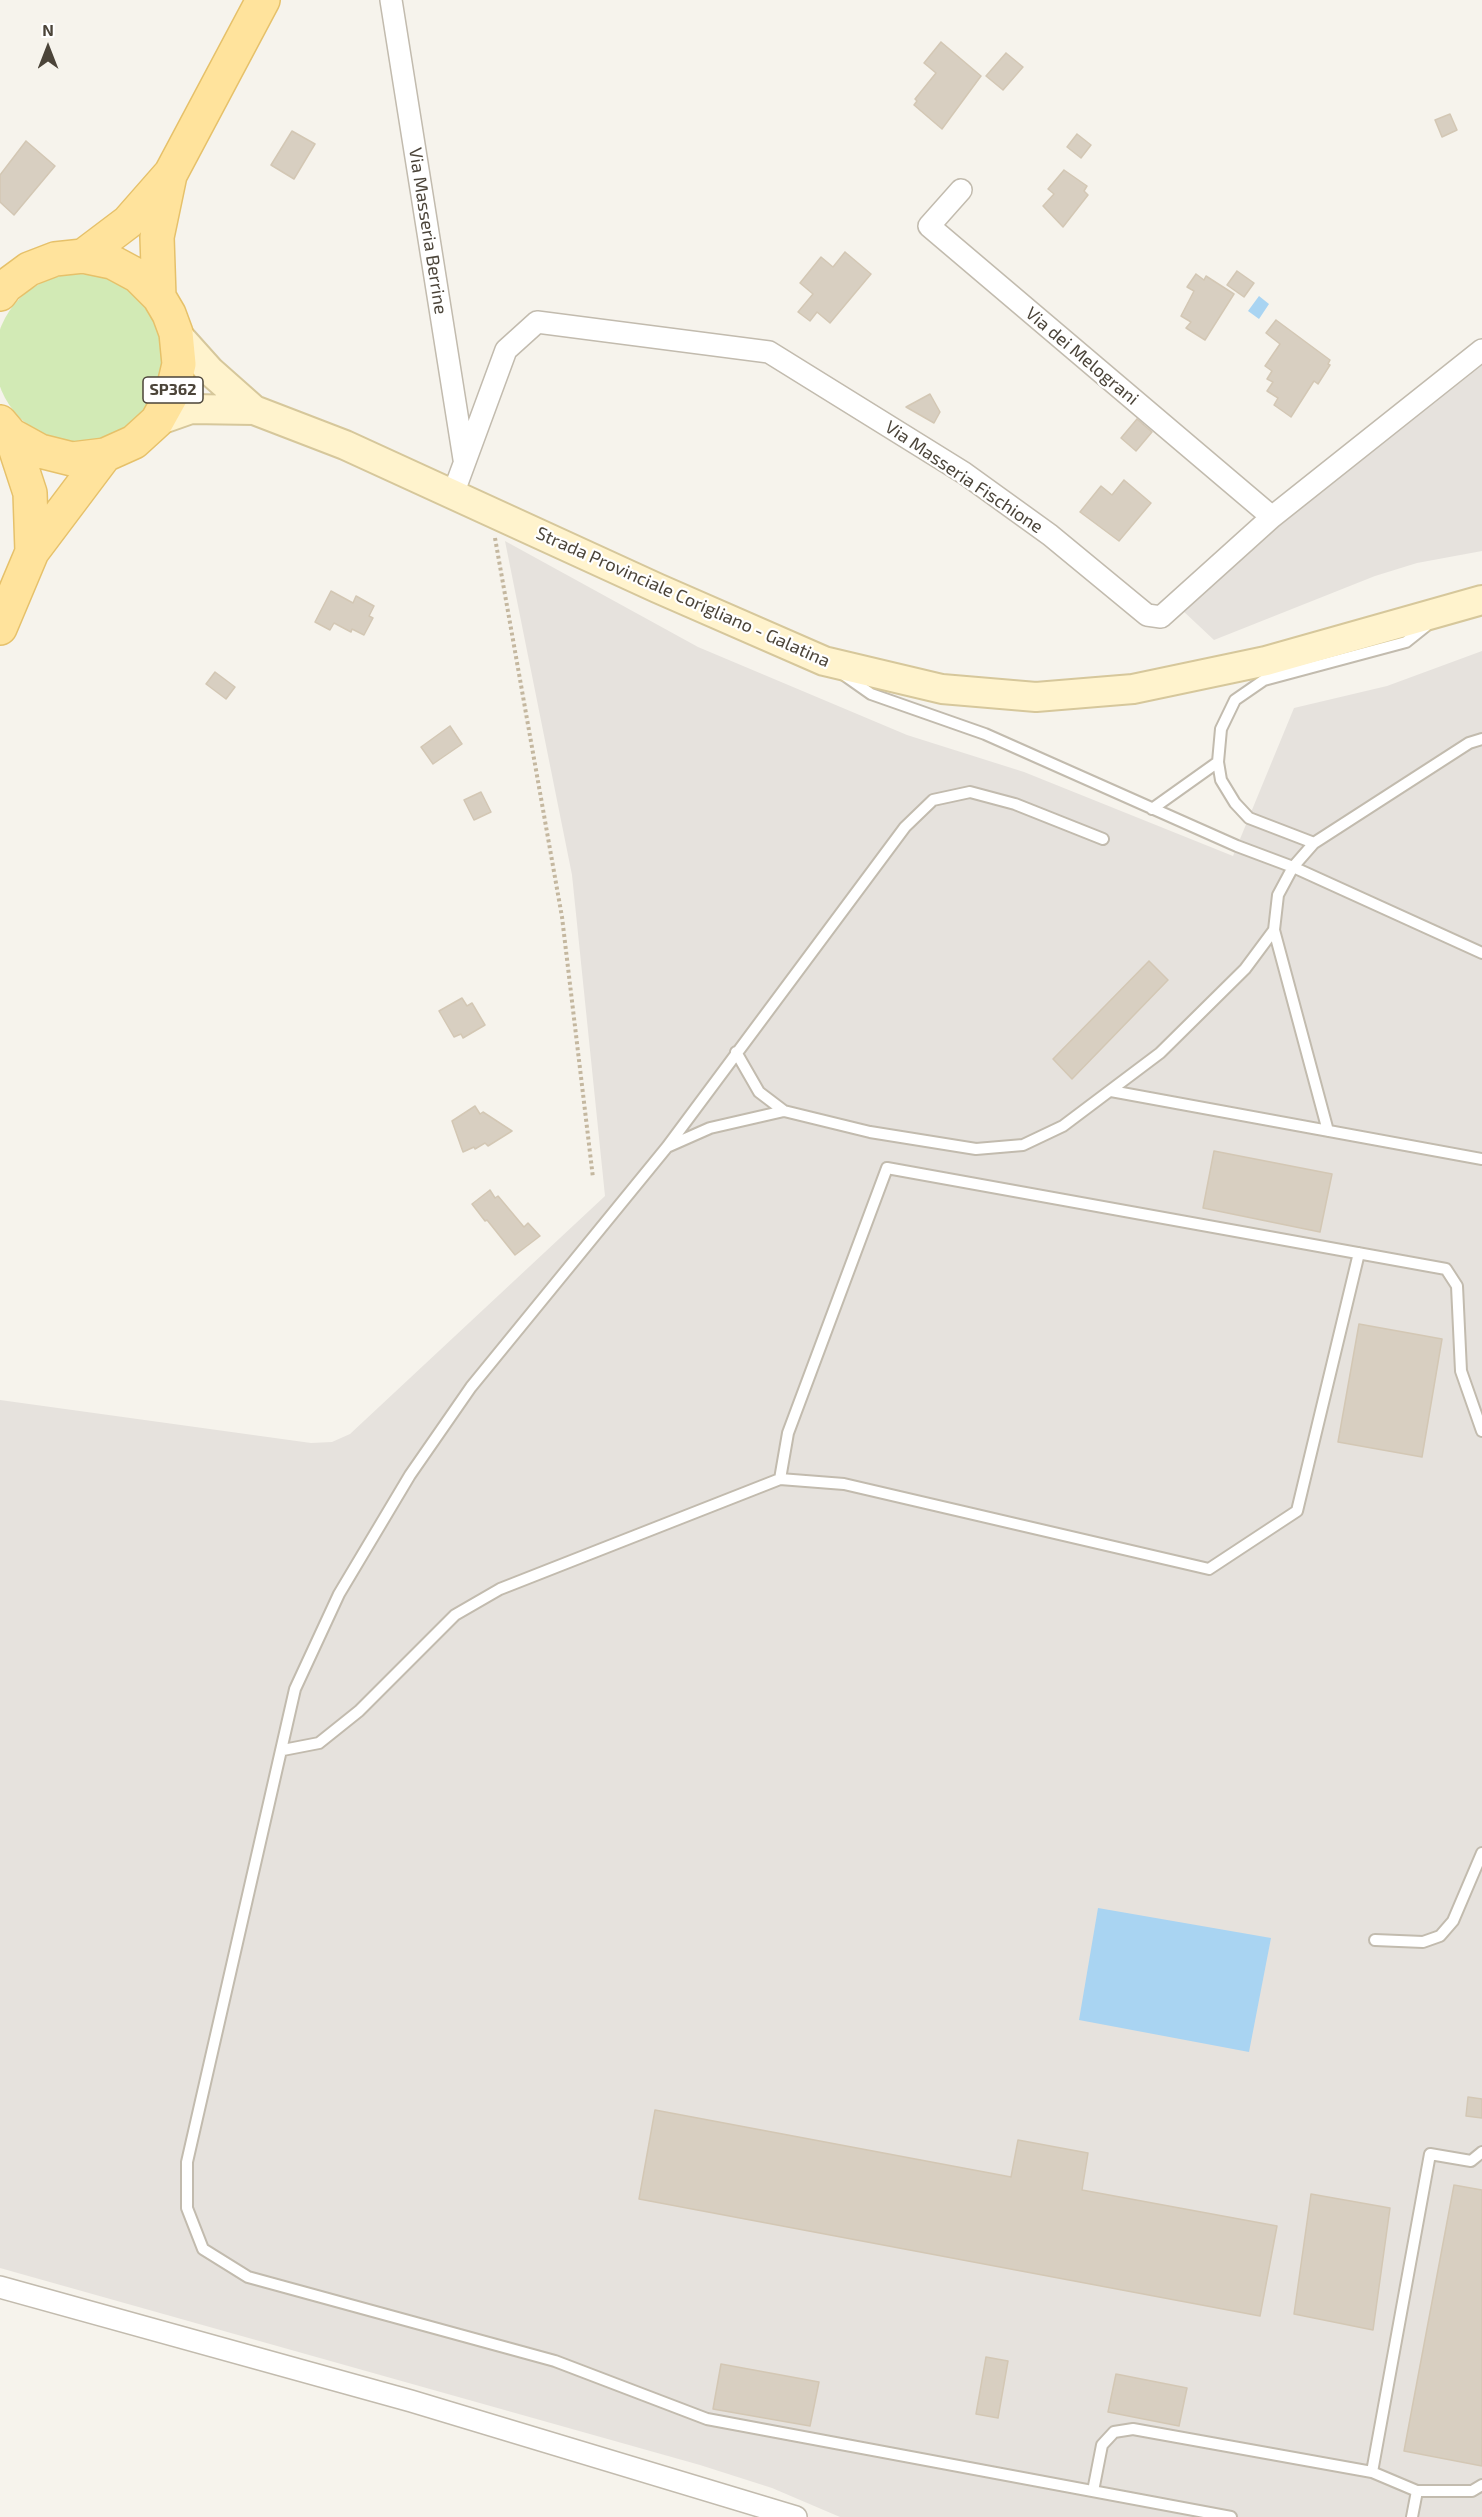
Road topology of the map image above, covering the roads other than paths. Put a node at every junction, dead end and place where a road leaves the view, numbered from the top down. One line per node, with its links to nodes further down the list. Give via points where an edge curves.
1 (263, 0): 3 (main road, SP362)
2 (392, 0): 14 (street, Via Masseria Berrine)
3 (171, 173): 5 (main road, SP362, via 128,222); 7 (main road, SP362, via 157,237)
4 (961, 190): 16 (street, Via dei Melograni, via 929,226)
5 (83, 256): 6 (main road, SP362, via 55,259 29,269); 7 (main road, SP362, via 112,262 138,276)
6 (0, 294)
7 (159, 297): 8 (main road, SP362)
8 (176, 333): 10 (main road, Strada Provinciale Corigliano - Galatina, via 210,371); 11 (main road, SP362, via 179,364 175,384)
9 (1482, 350): 16 (street, Via Masseria Fischione)
10 (254, 410): 11 (main road, Strada Provinciale Corigliano - Galatina, via 191,409); 15 (main road, Strada Provinciale Corigliano - Galatina, via 345,445)
11 (157, 421): 13 (main road, SP362, via 134,442)
12 (6, 428): 13 (main road, SP362, via 40,451 72,459); 17 (main road, SP362, via 30,493)
13 (105, 455): 17 (main road, SP362)
14 (464, 462): 15 (street, Via Masseria Fischione); 16 (street, Via Masseria Fischione, via 506,350 537,322 769,352 964,473 1050,535 1147,615 1161,616)
15 (453, 494): 21 (main road, Strada Provinciale Corigliano - Galatina)
16 (1272, 517)
17 (32, 552): 20 (main road, SP362)
18 (1482, 600): 19 (main road, Strada Provinciale Corigliano - Galatina)
19 (1447, 610): 21 (main road, Strada Provinciale Corigliano - Galatina, via 1266,661 1133,689 1036,697 942,689); 23 (lane, via 1406,642 1264,680 1235,700 1221,729)
20 (0, 628)
21 (824, 661): 24 (lane, via 871,694 985,734)
22 (1482, 739): 26 (lane, via 1469,743)
23 (1218, 762): 24 (lane); 26 (lane, via 1221,780 1249,818)
24 (1152, 809): 27 (lane)
25 (1103, 839): 30 (lane, via 1015,804 970,792 933,800 905,827)
26 (1314, 843): 27 (lane)
27 (1293, 867): 28 (lane, via 1278,894); 29 (lane)
28 (1274, 930): 31 (lane, via 1237,978 1160,1053); 33 (lane)
29 (1482, 953)
30 (736, 1052): 32 (lane, via 759,1092); 34 (lane)
31 (1111, 1091): 32 (lane, via 1063,1126 1023,1145 976,1149 870,1132); 33 (lane)
32 (784, 1111): 34 (lane, via 710,1128)
33 (1328, 1131): 35 (lane)
34 (667, 1147): 39 (lane, via 471,1387 410,1475 339,1594 300,1678)
35 (1482, 1159)
36 (1359, 1253): 37 (lane, via 1446,1269 1457,1286 1461,1371); 38 (lane, via 887,1168 788,1433); 38 (lane, via 1297,1511 1209,1569 844,1484)
37 (1482, 1431)
38 (780, 1479): 39 (lane, via 500,1588 455,1615 358,1711 319,1743)
39 (283, 1750): 46 (lane, via 187,2162 187,2208 203,2249 248,2277 555,2361 707,2419)
40 (1482, 1853): 41 (lane, via 1453,1922 1440,1936 1423,1942)
41 (1375, 1940)
42 (1482, 2152): 44 (lane, via 1471,2161 1430,2154)
43 (0, 2287): 48 (street, via 411,2401)
44 (1372, 2472): 46 (lane, via 1133,2429 1114,2432 1102,2445); 47 (lane)
45 (1482, 2485): 47 (lane, via 1472,2491)
46 (1093, 2491): 49 (lane)
47 (1417, 2491): 50 (lane)
48 (796, 2517)
49 (1231, 2517)
50 (1412, 2517)

